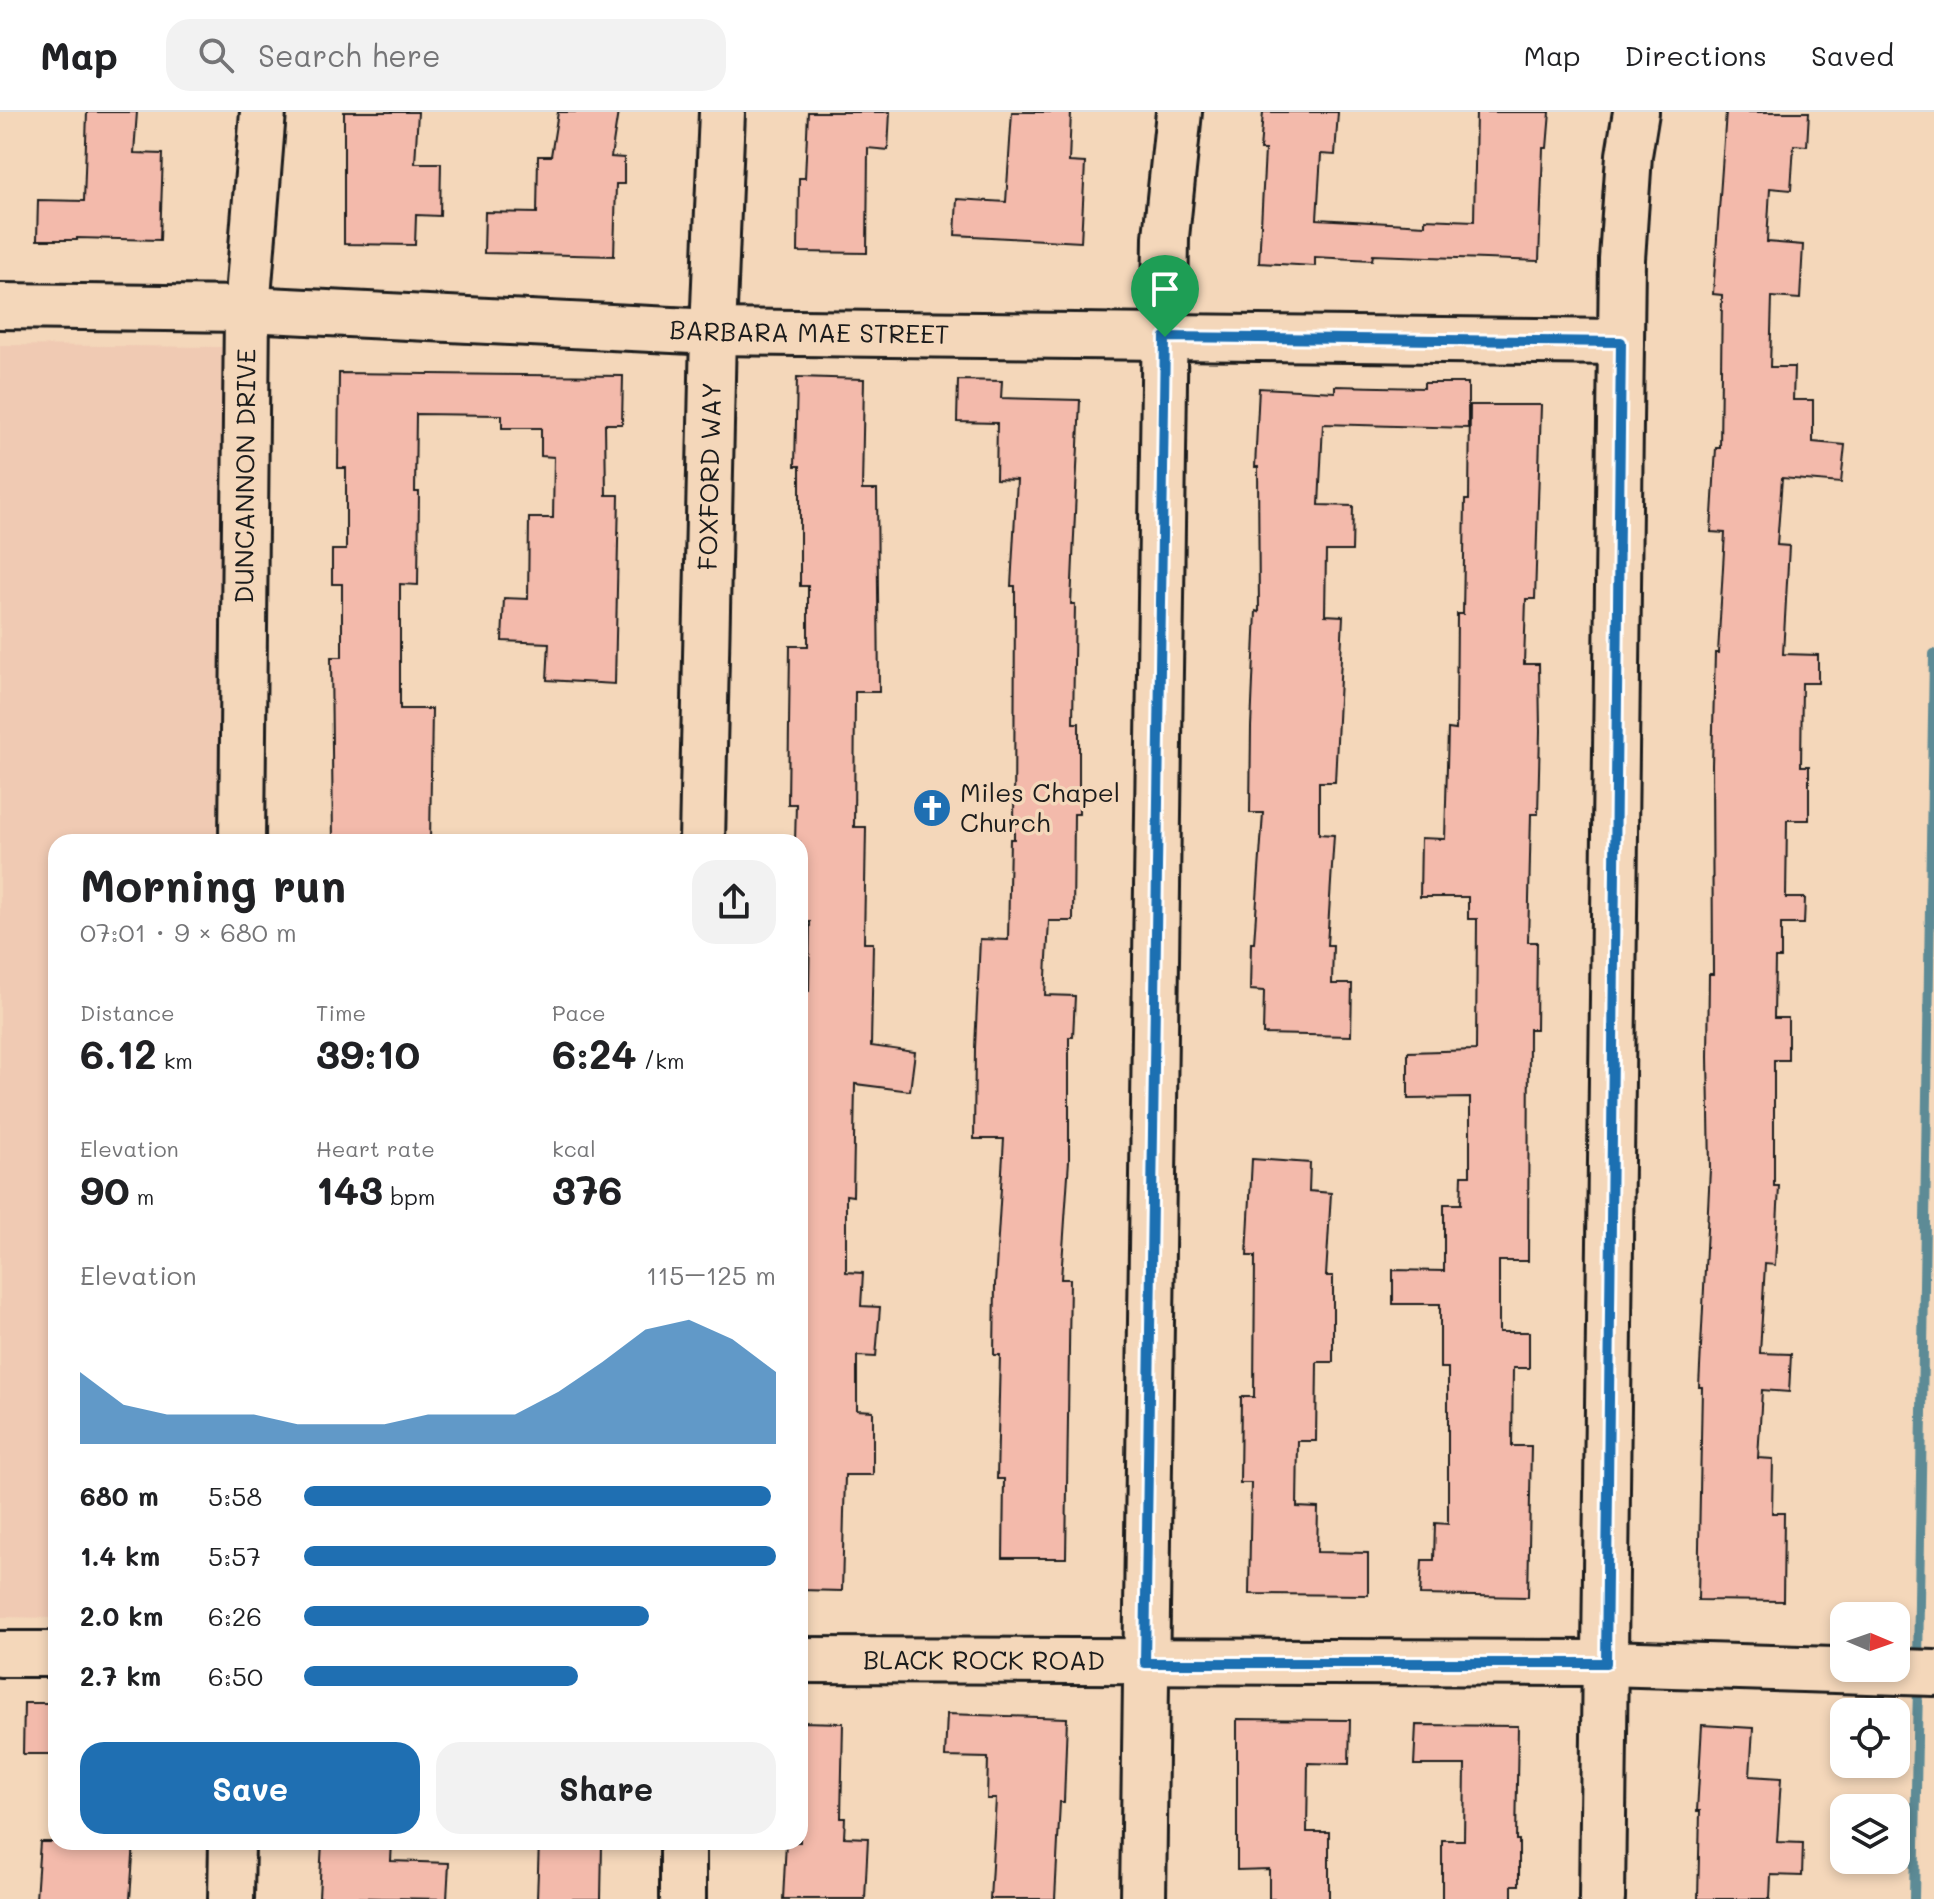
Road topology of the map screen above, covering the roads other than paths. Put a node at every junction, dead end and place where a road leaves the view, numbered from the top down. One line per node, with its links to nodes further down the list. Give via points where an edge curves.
1 (263, 112): 6 (street, DUNCANNON DRIVE)
2 (722, 112): 7 (street, FOXFORD WAY)
3 (1179, 112): 8 (street, via 1166,237)
4 (1636, 112): 9 (street, via 1622,259)
5 (0, 306): 6 (street, BARBARA MAE STREET)
6 (247, 309): 7 (street, BARBARA MAE STREET); 10 (street, DUNCANNON DRIVE)
7 (713, 332): 8 (street, BARBARA MAE STREET); 11 (street, FOXFORD WAY)
8 (1165, 337): 9 (street, BARBARA MAE STREET); 15 (street)
9 (1621, 342): 16 (street)
10 (242, 834)
11 (702, 834)
12 (0, 1654): 13 (street)
13 (48, 1654)
14 (808, 1660): 15 (street, BLACK ROCK ROAD)
15 (1145, 1663): 16 (street, BLACK ROCK ROAD); 22 (street)
16 (1606, 1663): 17 (street, BLACK ROCK ROAD); 23 (street)
17 (1934, 1673)
18 (232, 1850): 20 (street)
19 (683, 1850): 21 (street)
20 (231, 1899)
21 (683, 1899)
22 (1143, 1899)
23 (1602, 1899)

